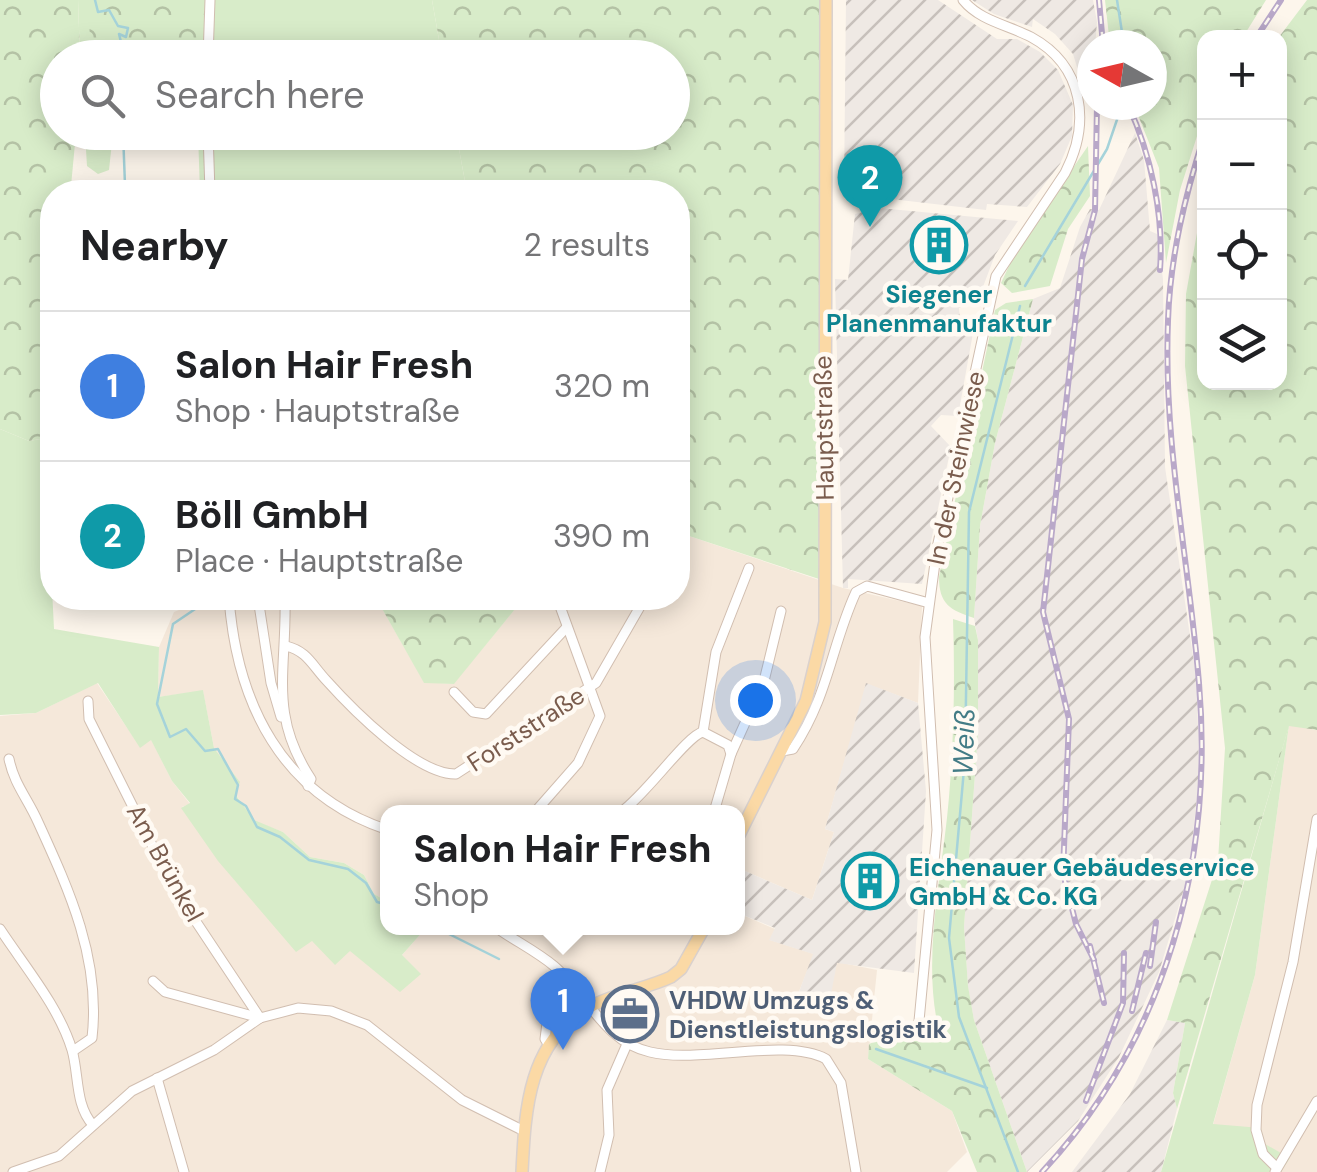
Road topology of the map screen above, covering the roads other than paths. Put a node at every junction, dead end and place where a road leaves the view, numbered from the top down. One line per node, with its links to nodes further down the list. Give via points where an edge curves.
1 (210, 0): 4 (street)
2 (826, 0): 22 (main road, Hauptstraße, via 825,622 806,702)
3 (963, 0): 8 (street, In der Steinwiese, via 1056,56 1076,89 1082,119 1070,164 996,276)
4 (209, 40)
5 (209, 150): 6 (street)
6 (210, 180)
7 (750, 568): 21 (street, via 716,652)
8 (929, 603): 22 (street, via 866,586 856,592 808,726); 39 (street, In der Steinwiese, via 925,637 937,830)
9 (231, 610): 25 (street, via 246,694 272,747)
10 (260, 610): 20 (street)
11 (285, 610): 16 (street)
12 (561, 610): 15 (street)
13 (637, 610): 17 (street, Forststraße)
14 (781, 611): 23 (street, via 764,681)
15 (566, 628): 17 (street); 18 (street, via 492,710 478,715)
16 (286, 646): 17 (street, Forststraße, via 308,656 326,681 407,754 447,774 466,770); 20 (street)
17 (590, 688): 26 (street, via 598,728)
18 (454, 692)
19 (88, 700): 38 (street, Am Brünkel, via 88,719 173,887)
20 (284, 725): 25 (street, via 311,779)
21 (703, 732): 23 (street, via 728,745); 27 (street, via 686,740 653,786)
22 (782, 751): 30 (main road, Hauptstraße)
23 (730, 754): 28 (street)
24 (9, 758): 42 (street, via 61,872 94,969 92,1038)
25 (308, 786): 31 (street)
26 (541, 805)
27 (630, 805)
28 (716, 805)
29 (1317, 819): 48 (street, via 1294,962 1256,1105 1263,1154)
30 (745, 823)
31 (380, 827)
32 (0, 930): 42 (street)
33 (507, 935): 36 (street)
34 (700, 935): 37 (main road, via 671,977)
35 (153, 981): 38 (street, via 165,992)
36 (577, 990): 37 (street); 41 (street, via 546,1023)
37 (591, 1007): 40 (street); 41 (main road)
38 (260, 1018): 43 (street); 46 (street, via 298,1008 348,1016 462,1100)
39 (919, 1021)
40 (627, 1044): 52 (street, via 607,1090 609,1134); 53 (street, via 664,1055 800,1053 826,1059 841,1083)
41 (550, 1045): 46 (main road, via 529,1091)
42 (72, 1051): 45 (street, via 83,1110)
43 (157, 1078): 45 (street); 50 (street)
44 (1317, 1101): 48 (street)
45 (93, 1125): 47 (street)
46 (524, 1131): 51 (main road)
47 (37, 1169): 49 (street)
48 (1276, 1170)
49 (13, 1172)
50 (184, 1172)
51 (522, 1172)
52 (600, 1172)
53 (856, 1172)

